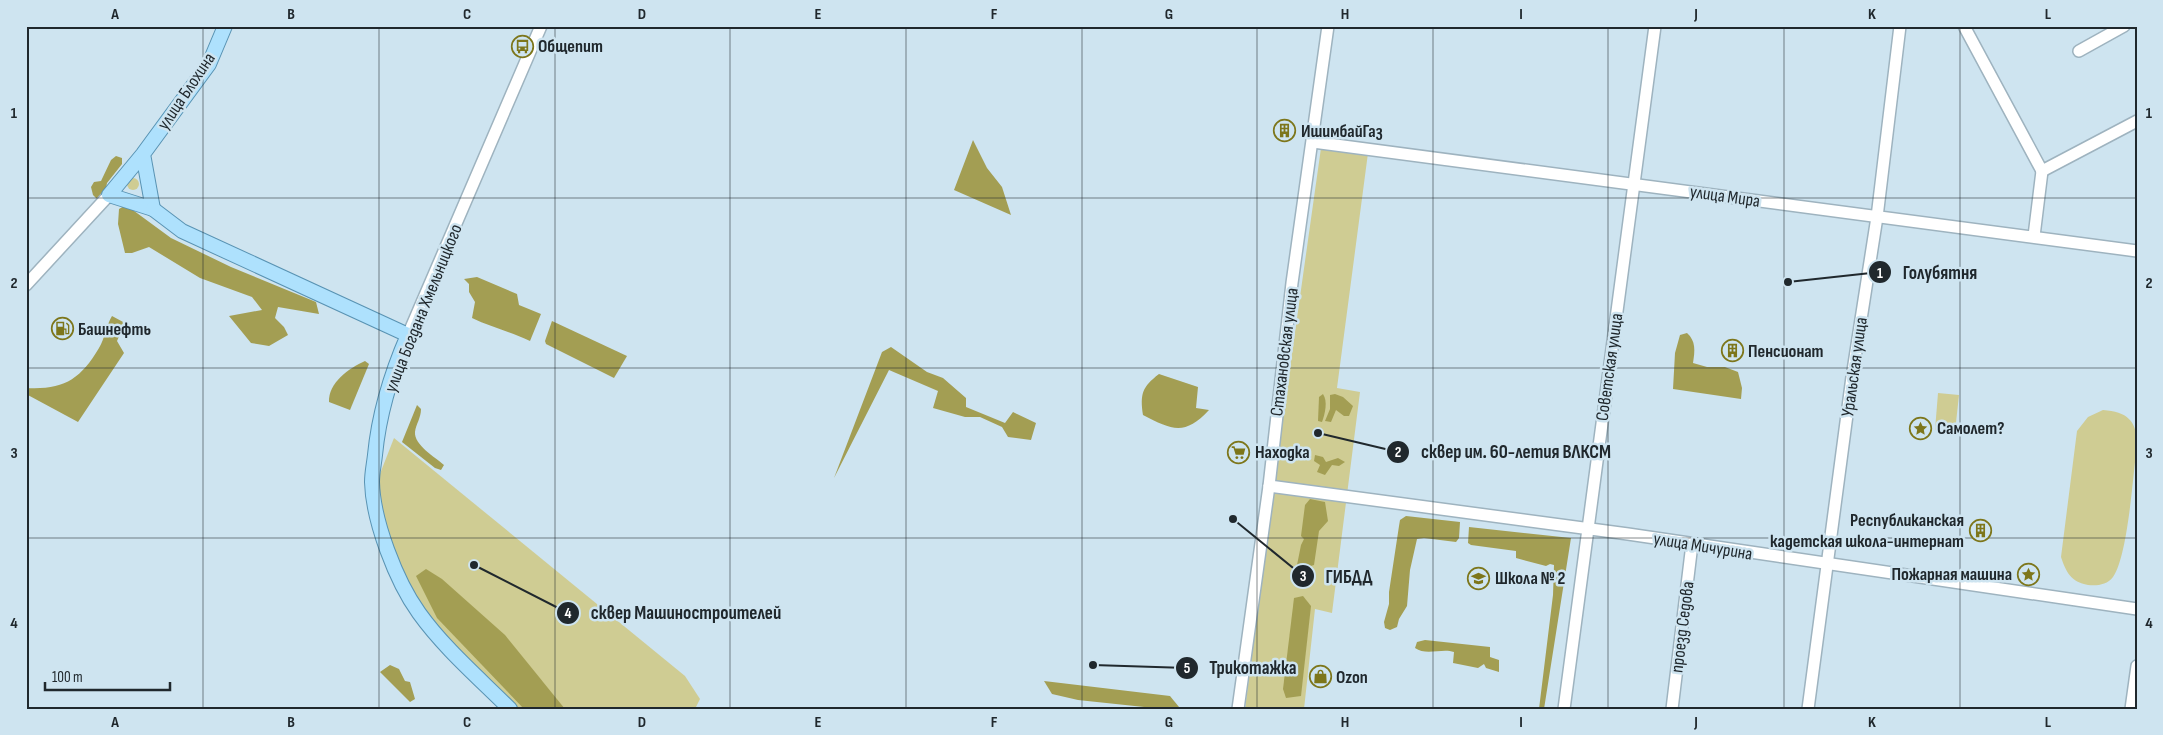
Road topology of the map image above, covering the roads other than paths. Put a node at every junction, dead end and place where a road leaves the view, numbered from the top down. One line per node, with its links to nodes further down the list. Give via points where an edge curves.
1 (225, 26): 11 (main road, улица Блохина, via 209,64)
2 (542, 26): 20 (street, улица Богдана Хмельницкого)
3 (1328, 26): 10 (street, Стахановская улица)
4 (1655, 26): 13 (street, Советская улица)
5 (1900, 26): 16 (street, Уральская улица)
6 (1964, 26): 12 (street)
7 (2124, 26): 8 (street)
8 (2078, 51)
9 (2137, 121): 12 (street)
10 (1313, 142): 13 (street, улица Мира); 21 (street, Стахановская улица, via 1292,283)
11 (144, 154): 14 (main road, улица Блохина); 15 (main road)
12 (2042, 171): 17 (street)
13 (1635, 184): 16 (street, улица Мира); 22 (street, Советская улица)
14 (109, 195): 15 (main road); 19 (street, улица Блохина)
15 (153, 209): 20 (main road, via 182,230)
16 (1877, 217): 17 (street, улица Мира); 24 (street, Уральская улица)
17 (2034, 236): 18 (street, улица Мира)
18 (2137, 251)
19 (26, 285)
20 (408, 336): 27 (main road, улица Богдана Хмельницкого, via 395,366 380,420 372,482 380,525 394,567 418,612 440,639)
21 (1269, 486): 22 (street, улица Мичурина); 28 (street, Стахановская улица)
22 (1588, 529): 23 (street, улица Мичурина); 29 (street, Советская улица)
23 (1692, 544): 24 (street, улица Мичурина); 30 (street, проезд Седова)
24 (1826, 565): 25 (street, улица Мичурина); 31 (street, Уральская улица)
25 (2137, 609)
26 (2137, 666): 32 (street)
27 (510, 709)
28 (1238, 709)
29 (1564, 709)
30 (1672, 709)
31 (1808, 709)
32 (2131, 709)

